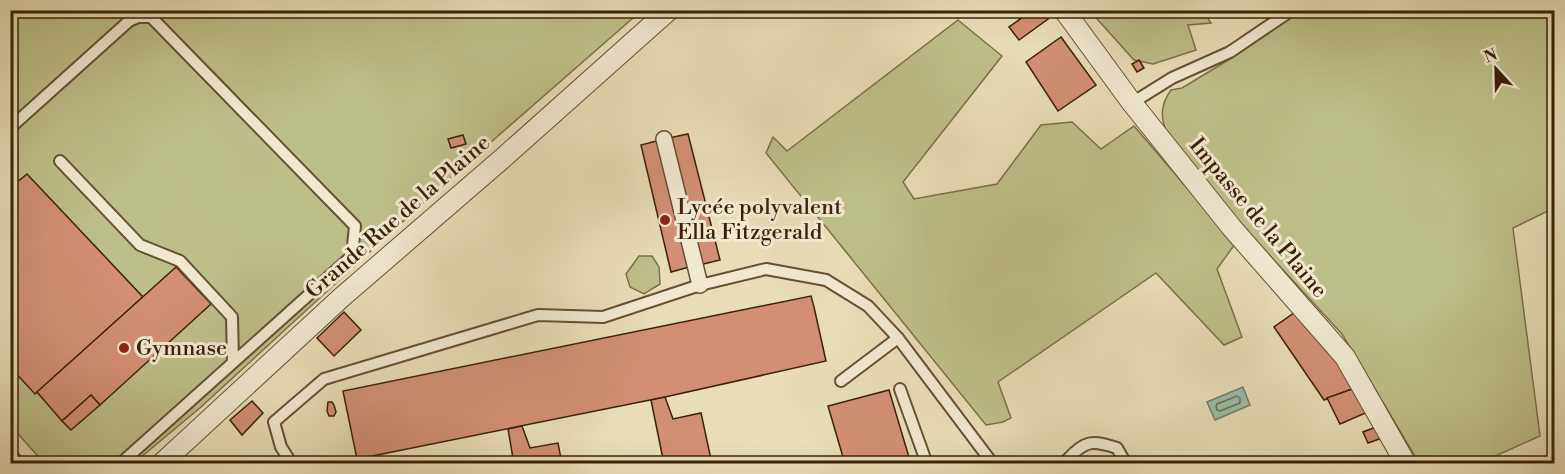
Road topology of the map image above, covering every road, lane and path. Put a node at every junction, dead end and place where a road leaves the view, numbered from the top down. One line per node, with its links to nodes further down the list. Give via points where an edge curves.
1 (669, 10): 17 (street, Grande Rue de la Plaine, via 342,297)
2 (1064, 10): 5 (street, Impasse de la Plaine)
3 (1292, 10): 5 (lane, via 1230,52 1172,78)
4 (135, 14): 6 (lane); 11 (lane, via 151,17 354,226 352,256)
5 (1132, 103): 23 (street, Impasse de la Plaine, via 1232,228 1345,357)
6 (10, 128)
7 (664, 139): 9 (street)
8 (60, 161): 11 (lane, via 140,245 180,261 232,317)
9 (700, 285): 10 (lane, via 766,269 826,280 868,306); 18 (lane, via 603,317 538,315 324,379 274,422 281,447)
10 (898, 338): 12 (lane); 20 (lane)
11 (233, 362): 16 (lane)
12 (841, 381)
13 (900, 389): 19 (lane)
14 (10, 454): 15 (lane)
15 (20, 464)
16 (120, 464)
17 (161, 464)
18 (292, 464)
19 (927, 464)
20 (993, 464)
21 (1067, 464): 22 (lane, via 1080,446 1099,442 1117,448)
22 (1126, 464)
23 (1406, 464)

